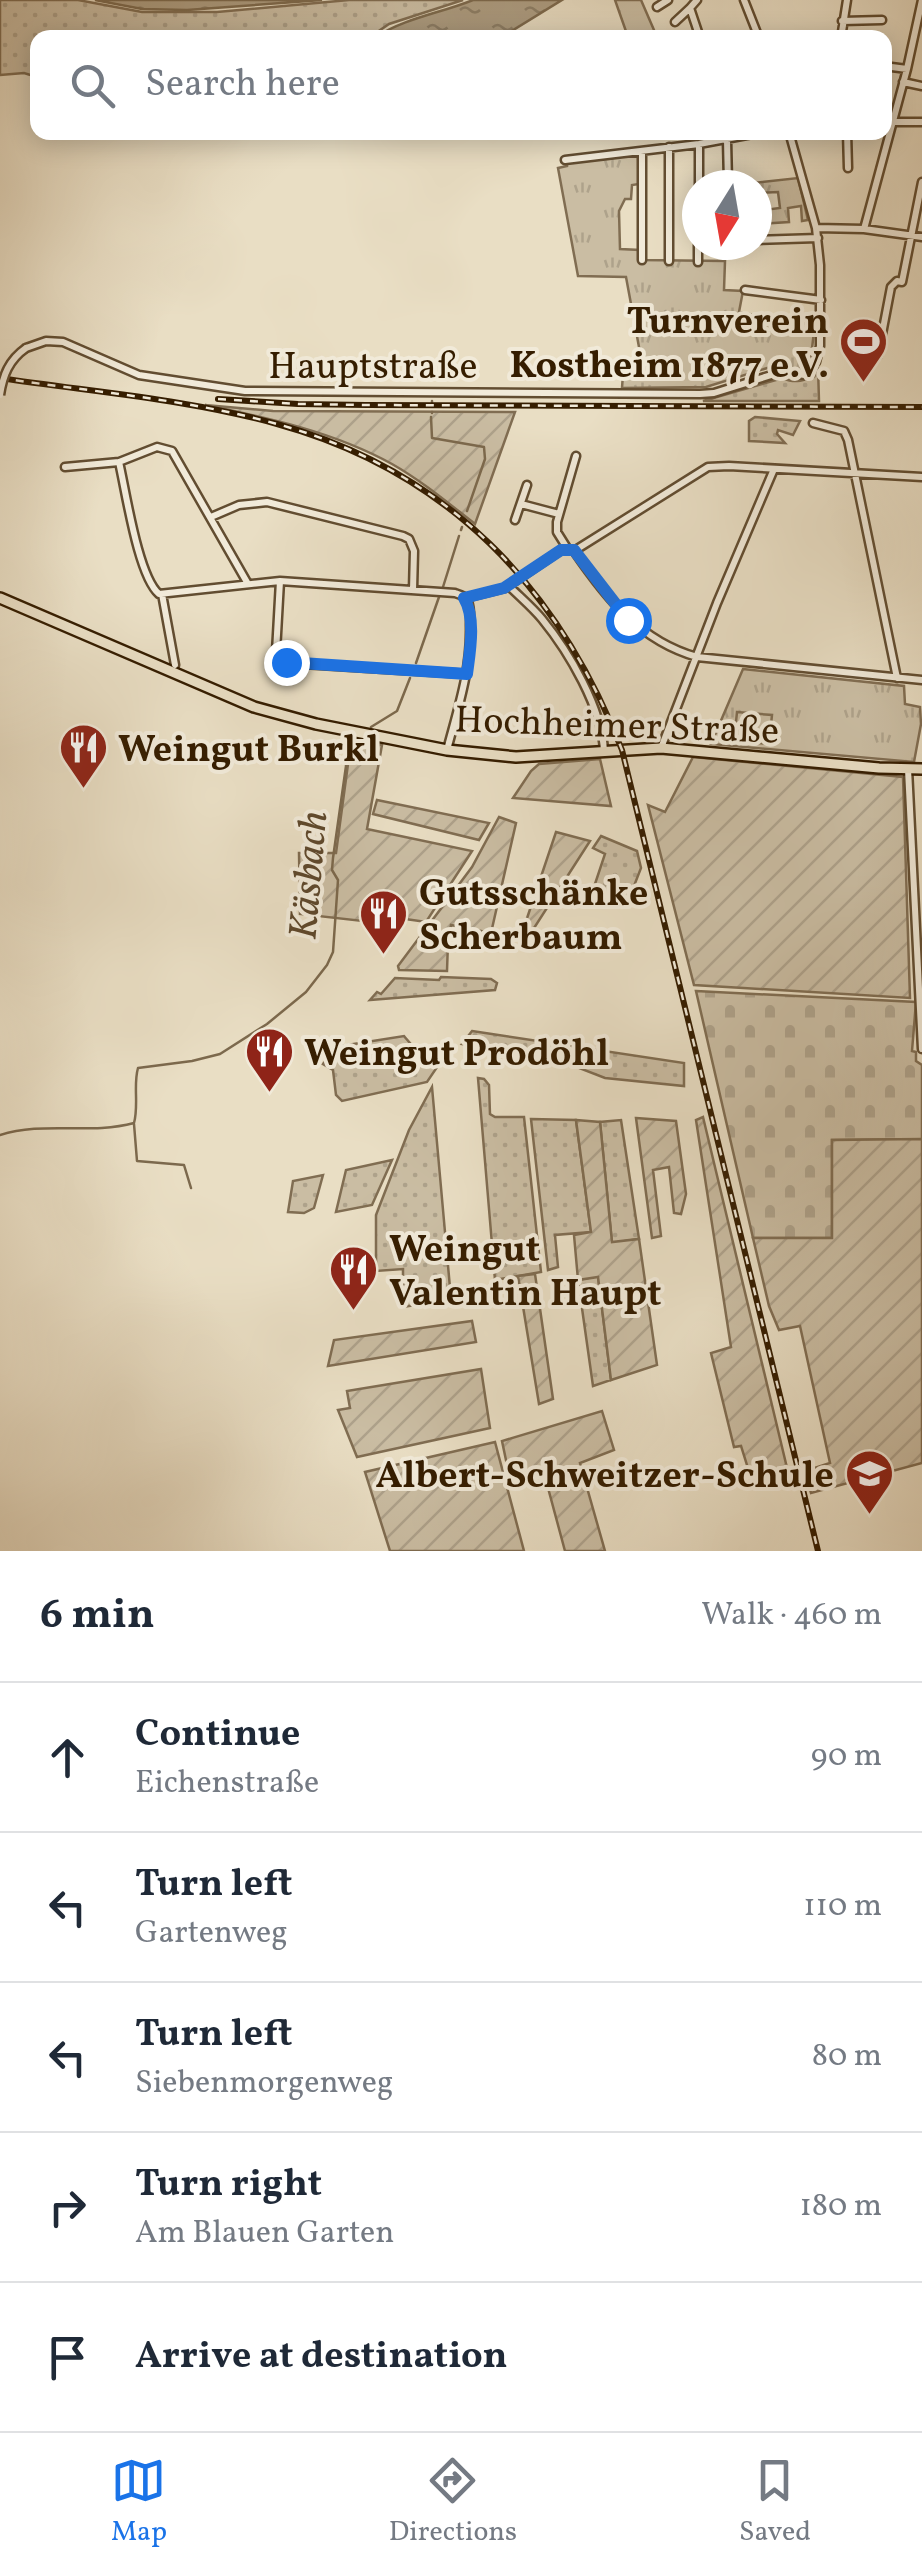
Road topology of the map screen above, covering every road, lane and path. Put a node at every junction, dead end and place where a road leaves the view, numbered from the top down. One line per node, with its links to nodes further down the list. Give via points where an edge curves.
1 (668, 0): 6 (street)
2 (697, 0): 7 (street)
3 (744, 0): 12 (street)
4 (847, 0): 9 (street)
5 (922, 0): 15 (street)
6 (656, 7)
7 (690, 8): 10 (street); 11 (street)
8 (882, 20): 9 (street)
9 (842, 21): 13 (street)
10 (675, 22)
11 (697, 30)
12 (756, 30)
13 (841, 30)
14 (892, 67): 15 (street)
15 (907, 69): 16 (street)
16 (903, 82): 17 (street); 18 (street)
17 (922, 86)
18 (892, 111)
19 (892, 122): 20 (street)
20 (922, 122)
21 (687, 140): 28 (street)
22 (714, 140): 27 (street)
23 (722, 140): 34 (street)
24 (791, 140): 36 (street, Hauptstraße)
25 (846, 140): 32 (street)
26 (884, 140): 37 (street)
27 (698, 144): 28 (street); 33 (street)
28 (687, 146): 29 (street)
29 (669, 147): 30 (street); 43 (street)
30 (642, 150): 31 (street); 42 (street)
31 (565, 160)
32 (848, 168)
33 (698, 170)
34 (726, 170)
35 (922, 182): 38 (street)
36 (816, 228): 37 (street); 39 (street, Hauptstraße)
37 (864, 229): 38 (street)
38 (911, 236): 40 (street); 46 (street, via 902,282 891,287)
39 (818, 238): 41 (street); 45 (street, Hauptstraße)
40 (922, 238)
41 (772, 240)
42 (642, 260)
43 (669, 261)
44 (745, 290): 45 (street)
45 (821, 300): 47 (street, Hauptstraße, bridge, via 818,354 808,373 782,372 708,394 245,392 138,375 46,341 16,356)
46 (878, 354)
47 (0, 395)
48 (814, 423): 53 (street, via 844,432)
49 (576, 456): 57 (street)
50 (119, 462): 51 (street); 58 (street, via 152,448 172,450); 65 (street, via 146,575)
51 (65, 467)
52 (774, 469): 53 (street); 60 (street, via 708,467); 68 (street)
53 (856, 473): 54 (street); 71 (street)
54 (922, 477)
55 (527, 485): 56 (street)
56 (520, 504): 57 (street); 59 (street)
57 (559, 514): 60 (street, via 557,532)
58 (211, 518): 62 (street); 64 (street, via 238,505 267,502 403,536 414,550)
59 (515, 520)
60 (571, 549): 63 (street); 68 (street, via 636,626)
61 (280, 581): 62 (street); 64 (street); 70 (street, via 281,660)
62 (248, 584): 65 (street)
63 (508, 586): 67 (street); 75 (street, via 567,657 595,710)
64 (413, 590): 67 (street)
65 (162, 594): 69 (street)
66 (0, 596): 74 (main road, Hochheimer Straße, via 264,710)
67 (464, 598): 70 (street)
68 (697, 657): 71 (street); 73 (street)
69 (175, 666)
70 (467, 674): 74 (street)
71 (897, 678): 72 (street)
72 (922, 680)
73 (661, 748): 75 (main road, Hochheimer Straße); 76 (main road, Hochheimer Straße)
74 (447, 750): 75 (main road, Hochheimer Straße, via 516,756)
75 (604, 752)
76 (908, 769): 77 (main road, Hochheimer Straße); 78 (street)
77 (922, 770)
78 (922, 1049)

